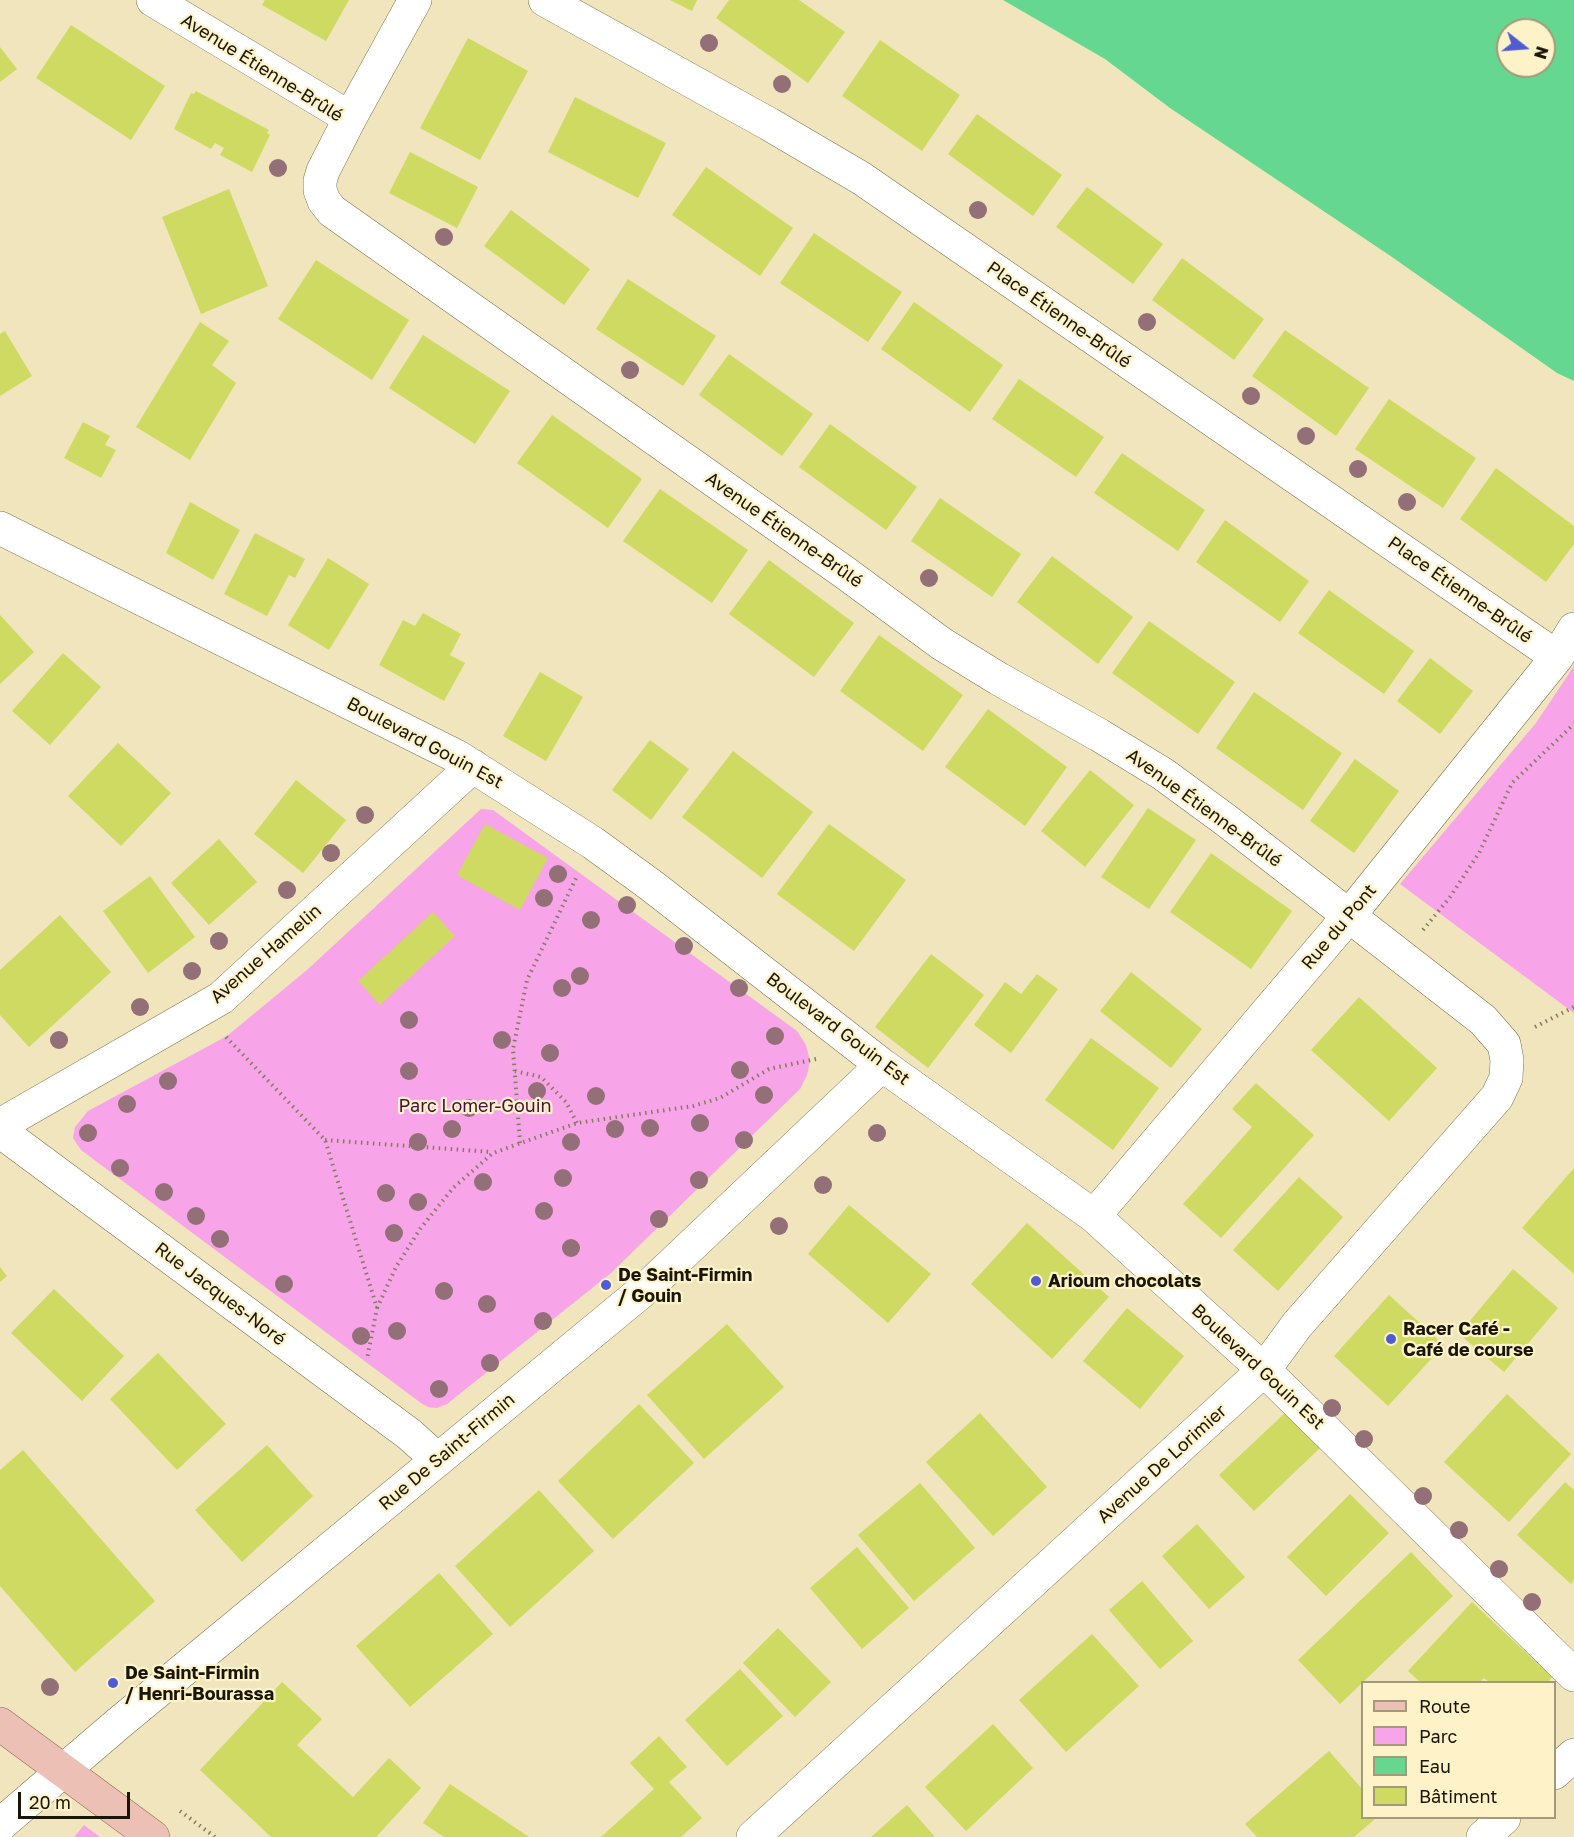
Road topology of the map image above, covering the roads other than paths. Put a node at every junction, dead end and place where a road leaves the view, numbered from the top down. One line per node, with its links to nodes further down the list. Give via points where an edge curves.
1 (153, 0): 4 (street, Avenue Étienne-Brûlé)
2 (415, 0): 4 (street)
3 (545, 0): 7 (street, Place Étienne-Brûlé, via 861,178)
4 (350, 118): 9 (street, Avenue Étienne-Brûlé, via 320,181 324,201 344,221 942,644 1163,774)
5 (0, 528): 8 (street, Boulevard Gouin Est)
6 (1574, 629): 7 (street, Rue du Pont)
7 (1557, 657): 9 (street, Rue du Pont)
8 (473, 766): 11 (street, Boulevard Gouin Est, via 652,886); 12 (street, Avenue Hamelin, via 221,998)
9 (1348, 917): 10 (street, Avenue Étienne-Brûlé, via 1483,1020); 14 (street, Rue du Pont)
10 (1504, 1044): 15 (street, Avenue De Lorimier, via 1506,1078 1497,1097 1297,1325)
11 (882, 1065): 14 (street, Boulevard Gouin Est); 16 (street, Rue De Saint-Firmin, via 651,1283)
12 (0, 1125)
13 (0, 1131): 16 (street, Rue Jacques-Noré, via 409,1434)
14 (1094, 1216): 15 (street, Boulevard Gouin Est)
15 (1264, 1370): 17 (street, Boulevard Gouin Est); 25 (street, Avenue De Lorimier)
16 (438, 1460): 20 (street, Rue De Saint-Firmin)
17 (1574, 1675)
18 (0, 1724): 20 (main road)
19 (1574, 1755): 21 (street)
20 (63, 1771): 23 (street, Rue De Saint-Firmin); 24 (main road)
21 (1556, 1771)
22 (1503, 1819): 26 (street)
23 (0, 1825)
24 (153, 1837)
25 (753, 1837)
26 (1483, 1837)

